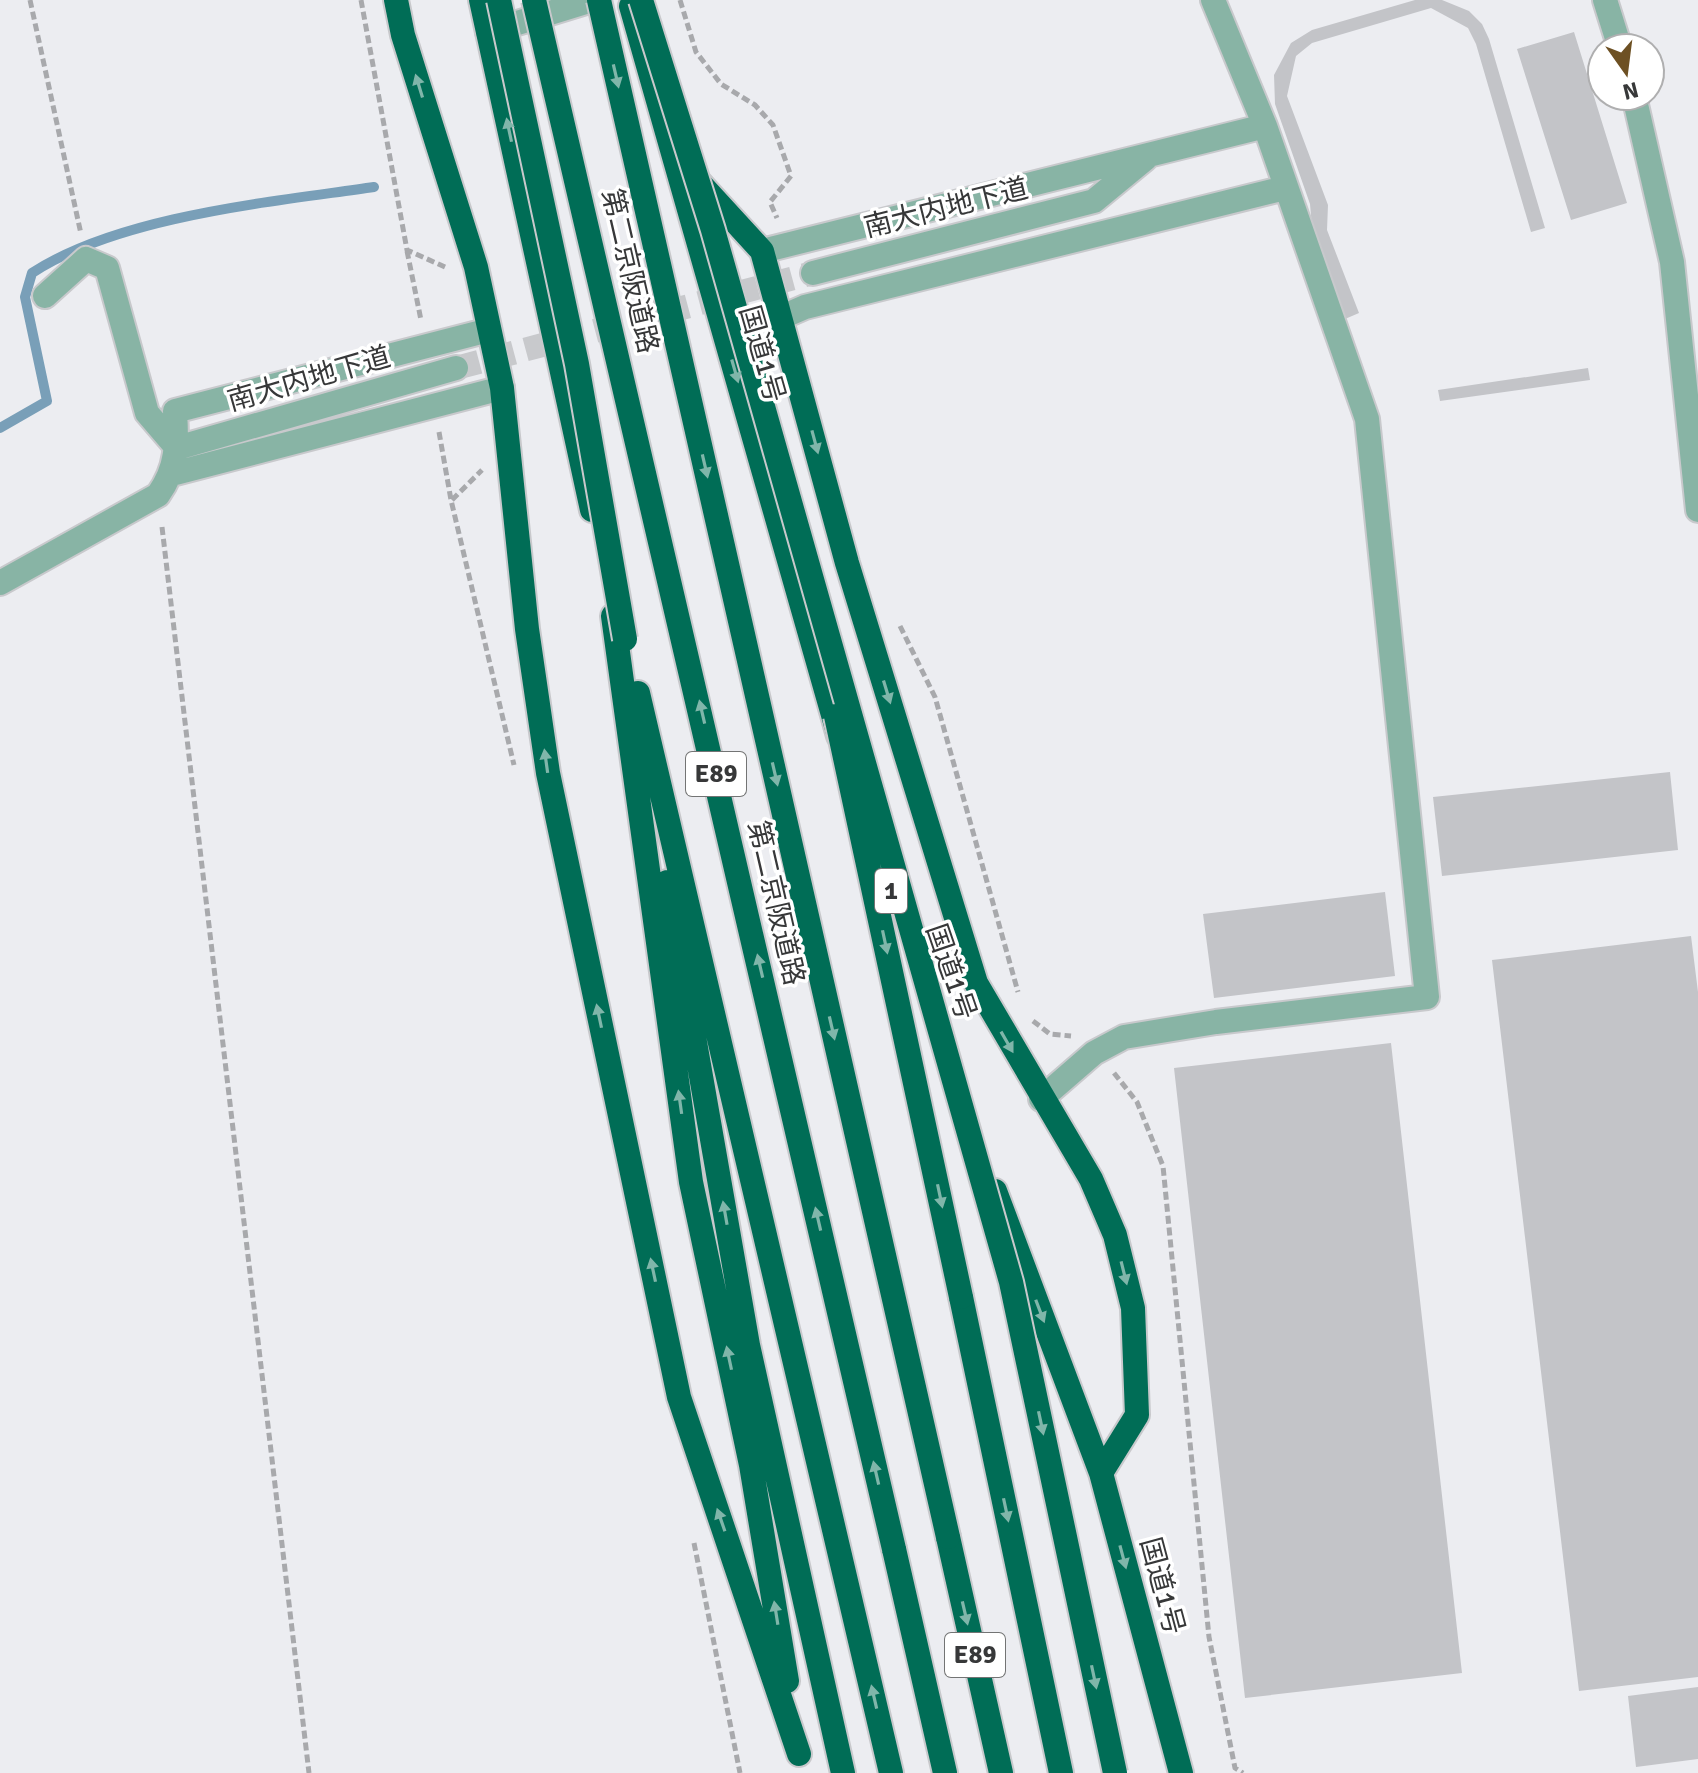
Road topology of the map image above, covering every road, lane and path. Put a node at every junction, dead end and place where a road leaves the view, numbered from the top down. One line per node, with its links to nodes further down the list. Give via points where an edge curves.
1 (30, 0): 26 (path)
2 (361, 0): 24 (path)
3 (396, 0): 33 (highway, one-way to 3, via 476,267)
4 (481, 0): 15 (highway)
5 (499, 0): 45 (highway, bridge, via 577,364)
6 (534, 0): 55 (highway, 第二京阪道路 / E89, one-way to 6, bridge)
7 (592, 0): 15 (street)
8 (599, 0): 56 (highway, 第二京阪道路 / E89, one-way to 56, bridge)
9 (629, 0): 18 (highway, 国道1号 / 1)
10 (641, 0): 40 (highway, bridge)
11 (680, 0): 23 (path, via 696,52 721,84 755,105 773,125 791,176 770,202)
12 (1213, 0): 17 (street)
13 (1605, 0): 14 (street)
14 (1615, 32)
15 (487, 33): 51 (highway, one-way to 15, via 751,1465 691,1182 611,598)
16 (1638, 112): 31 (street)
17 (1265, 126): 19 (street); 20 (street)
18 (673, 153): 25 (highway); 50 (highway, 国道1号 / 1, one-way to 50, via 842,747 976,1141)
19 (1150, 155): 21 (street); 23 (street)
20 (1285, 188): 22 (street); 48 (street, via 1367,419 1427,997 1124,1037)
21 (1094, 201): 22 (street); 28 (street, 南大内地下道)
22 (1154, 220): 30 (street)
23 (788, 246): 25 (street)
24 (407, 250): 27 (path); 32 (path)
25 (762, 251): 30 (highway)
26 (86, 259): 29 (street); 37 (street, via 107,268 147,413)
27 (453, 270)
28 (813, 273)
29 (45, 296)
30 (782, 317): 49 (highway, one-way to 49, via 847,563 976,983)
31 (1689, 319): 42 (street)
32 (423, 330)
33 (489, 330): 35 (highway); 37 (street, via 175,411)
34 (456, 368): 37 (street, 南大内地下道)
35 (502, 388): 39 (street); 51 (highway, one-way to 35, via 679,1397 548,773)
36 (437, 420): 38 (path, via 451,500)
37 (177, 448): 39 (street)
38 (493, 460)
39 (172, 474): 41 (street)
40 (786, 483): 57 (highway, one-way to 57, bridge); 58 (highway, one-way to 58, bridge, via 1011,1282)
41 (158, 495): 43 (street); 52 (path)
42 (1698, 510)
43 (0, 583)
44 (899, 624): 46 (path, via 935,697)
45 (625, 639): 53 (highway, one-way to 45, via 748,1345); 54 (highway, one-way to 45)
46 (1020, 999)
47 (1024, 1013): 48 (path, via 1050,1034 1077,1037)
48 (1094, 1053): 49 (street); 60 (path, via 1137,1102 1163,1166 1209,1637 1235,1768)
49 (1041, 1099): 50 (highway, one-way to 50, via 1097,1193 1115,1235 1133,1308 1137,1415)
50 (1101, 1473): 59 (highway, 国道1号 / 1, one-way to 59)
51 (801, 1763)
52 (309, 1773)
53 (843, 1773)
54 (891, 1773)
55 (945, 1773)
56 (1001, 1773)
57 (1061, 1773)
58 (1115, 1773)
59 (1181, 1773)
60 (1243, 1773)

